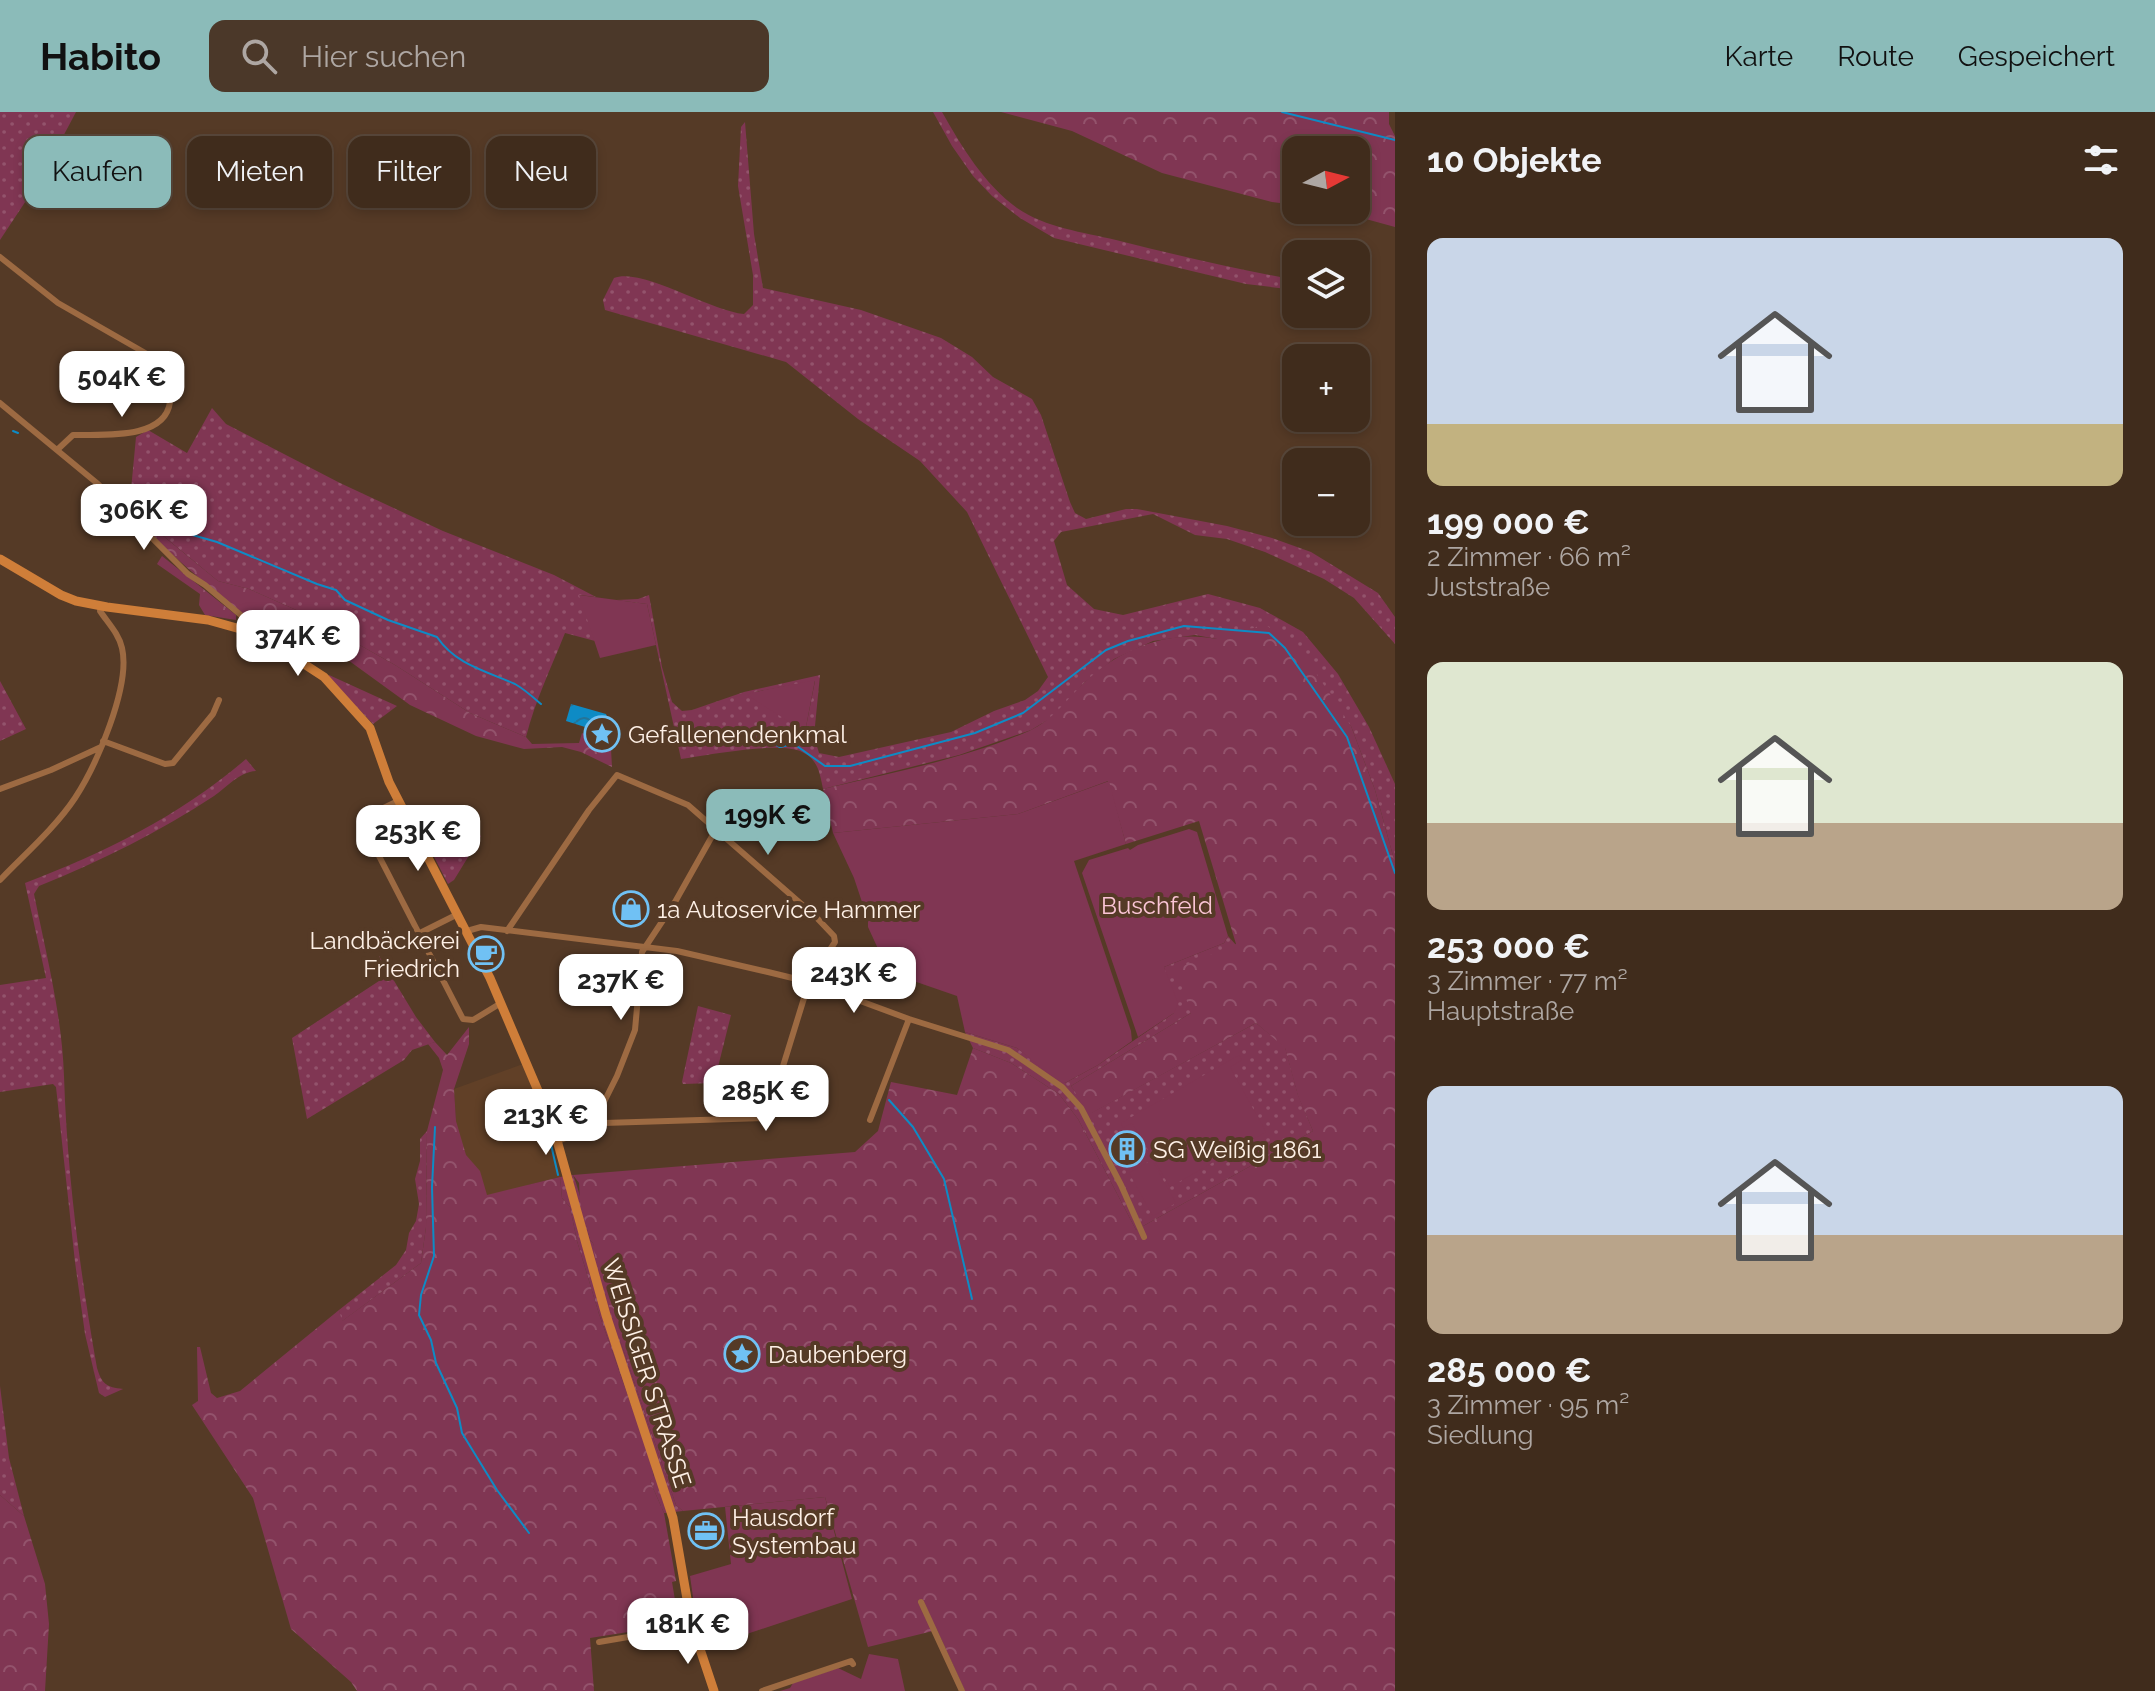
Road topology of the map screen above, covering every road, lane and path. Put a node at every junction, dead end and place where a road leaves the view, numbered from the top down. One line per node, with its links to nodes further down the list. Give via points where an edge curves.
1 (0, 257): 3 (street, via 58,303 147,354 154,379 170,402 162,418 148,427 124,434 73,435)
2 (0, 403): 3 (street)
3 (57, 450): 6 (street)
4 (0, 559): 5 (street, WEISSIGER STRASSE, via 61,595)
5 (101, 606): 6 (street, WEISSIGER STRASSE, via 208,620); 8 (street, via 121,644 124,663 118,703)
6 (258, 634): 10 (street, WEISSIGER STRASSE, via 324,677 370,728)
7 (219, 700): 8 (street, via 173,763)
8 (102, 744): 9 (street); 12 (street, via 75,798)
9 (0, 789)
10 (398, 801): 13 (street, WEISSIGER STRASSE); 16 (street, via 362,823)
11 (715, 831): 15 (street, via 679,799 617,775); 17 (street); 18 (street, via 834,936 834,947)
12 (0, 880)
13 (458, 914): 14 (street, WEISSIGER STRASSE); 16 (street)
14 (467, 931): 15 (street); 19 (street, WEISSIGER STRASSE)
15 (507, 931): 17 (street)
16 (420, 933): 19 (street, via 463,1019 473,1020)
17 (646, 947): 18 (street); 21 (street, via 632,1040)
18 (809, 982): 20 (street); 23 (street, via 767,1118)
19 (501, 1003): 24 (street, WEISSIGER STRASSE)
20 (909, 1019): 22 (street); 26 (street, via 1008,1050 1062,1087 1088,1121)
21 (595, 1111): 23 (street); 24 (street)
22 (870, 1120)
23 (599, 1124): 25 (street)
24 (553, 1126): 25 (street, WEISSIGER STRASSE)
25 (558, 1141): 28 (street, WEISSIGER STRASSE, via 606,1315 673,1518)
26 (1144, 1237)
27 (921, 1602): 33 (street)
28 (692, 1626): 29 (street); 31 (street, WEISSIGER STRASSE)
29 (599, 1642)
30 (853, 1664): 32 (street)
31 (714, 1691)
32 (762, 1691)
33 (962, 1691)

